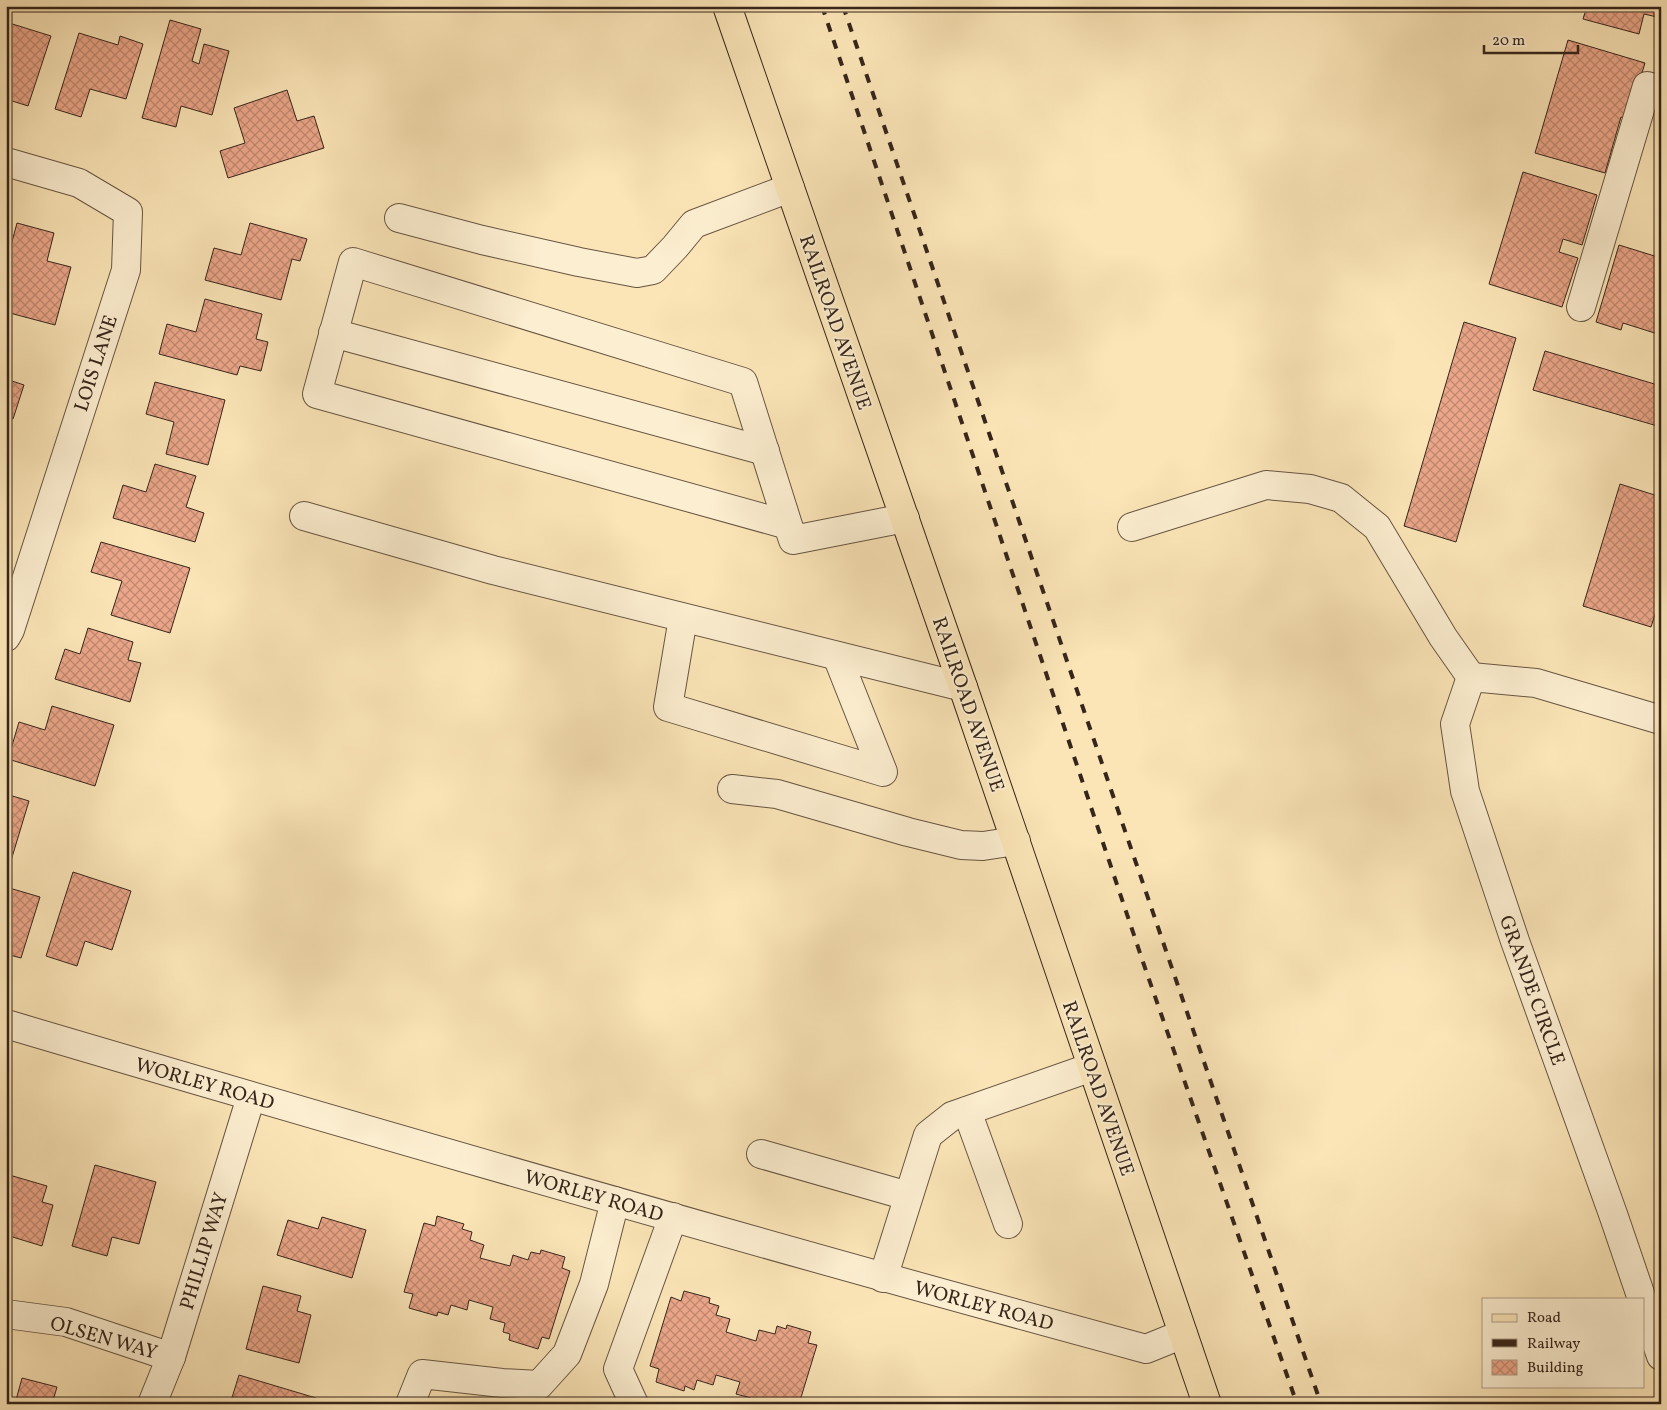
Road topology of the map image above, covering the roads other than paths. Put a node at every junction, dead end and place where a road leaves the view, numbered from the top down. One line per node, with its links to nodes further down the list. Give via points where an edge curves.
1 (727, 6): 4 (main road, RAILROAD AVENUE)
2 (1661, 90): 6 (street, via 1647,86)
3 (6, 162): 14 (street, LOIS LANE, via 79,183 128,212 126,270)
4 (790, 188): 5 (street, via 694,224 653,270 637,272 482,240); 10 (main road, RAILROAD AVENUE)
5 (399, 218)
6 (1581, 307)
7 (333, 333): 8 (street); 8 (street, via 353,262 743,382); 11 (street, via 317,394)
8 (765, 451): 11 (street)
9 (304, 516): 13 (street, via 493,570)
10 (905, 518): 11 (street, via 793,540); 17 (main road, RAILROAD AVENUE)
11 (788, 524)
12 (1132, 528): 16 (street, via 1266,485 1310,489 1341,498 1377,527)
13 (683, 618): 15 (street); 15 (street, via 668,707 883,772)
14 (6, 637)
15 (838, 656): 17 (street)
16 (1471, 678): 18 (street, via 1536,683); 31 (street, GRANDE CIRCLE, via 1455,724 1464,791)
17 (963, 687): 20 (main road, RAILROAD AVENUE)
18 (1661, 720)
19 (732, 789): 20 (street, via 777,794 961,844 983,846)
20 (1016, 841): 22 (main road, RAILROAD AVENUE)
21 (6, 1024): 23 (street, WORLEY ROAD)
22 (1092, 1067): 24 (street); 34 (main road, RAILROAD AVENUE)
23 (250, 1096): 27 (street, WORLEY ROAD); 36 (street, PHILLIP WAY)
24 (967, 1111): 26 (street, via 952,1116 928,1135); 29 (street)
25 (762, 1154): 26 (street)
26 (908, 1196): 30 (street)
27 (615, 1201): 28 (street, WORLEY ROAD); 37 (street, via 594,1284 567,1354)
28 (673, 1217): 30 (street, WORLEY ROAD); 40 (street, via 618,1369)
29 (1008, 1224)
30 (883, 1278): 34 (street, WORLEY ROAD, via 1146,1349)
31 (1642, 1298)
32 (1644, 1307): 35 (street)
33 (6, 1314): 36 (street, OLSEN WAY, via 66,1322)
34 (1183, 1334): 41 (main road, RAILROAD AVENUE)
35 (1661, 1356)
36 (171, 1357): 38 (street, PHILLIP WAY)
37 (539, 1395): 39 (street, via 502,1383 422,1374)
38 (152, 1404)
39 (410, 1404)
40 (634, 1404)
41 (1207, 1404)

